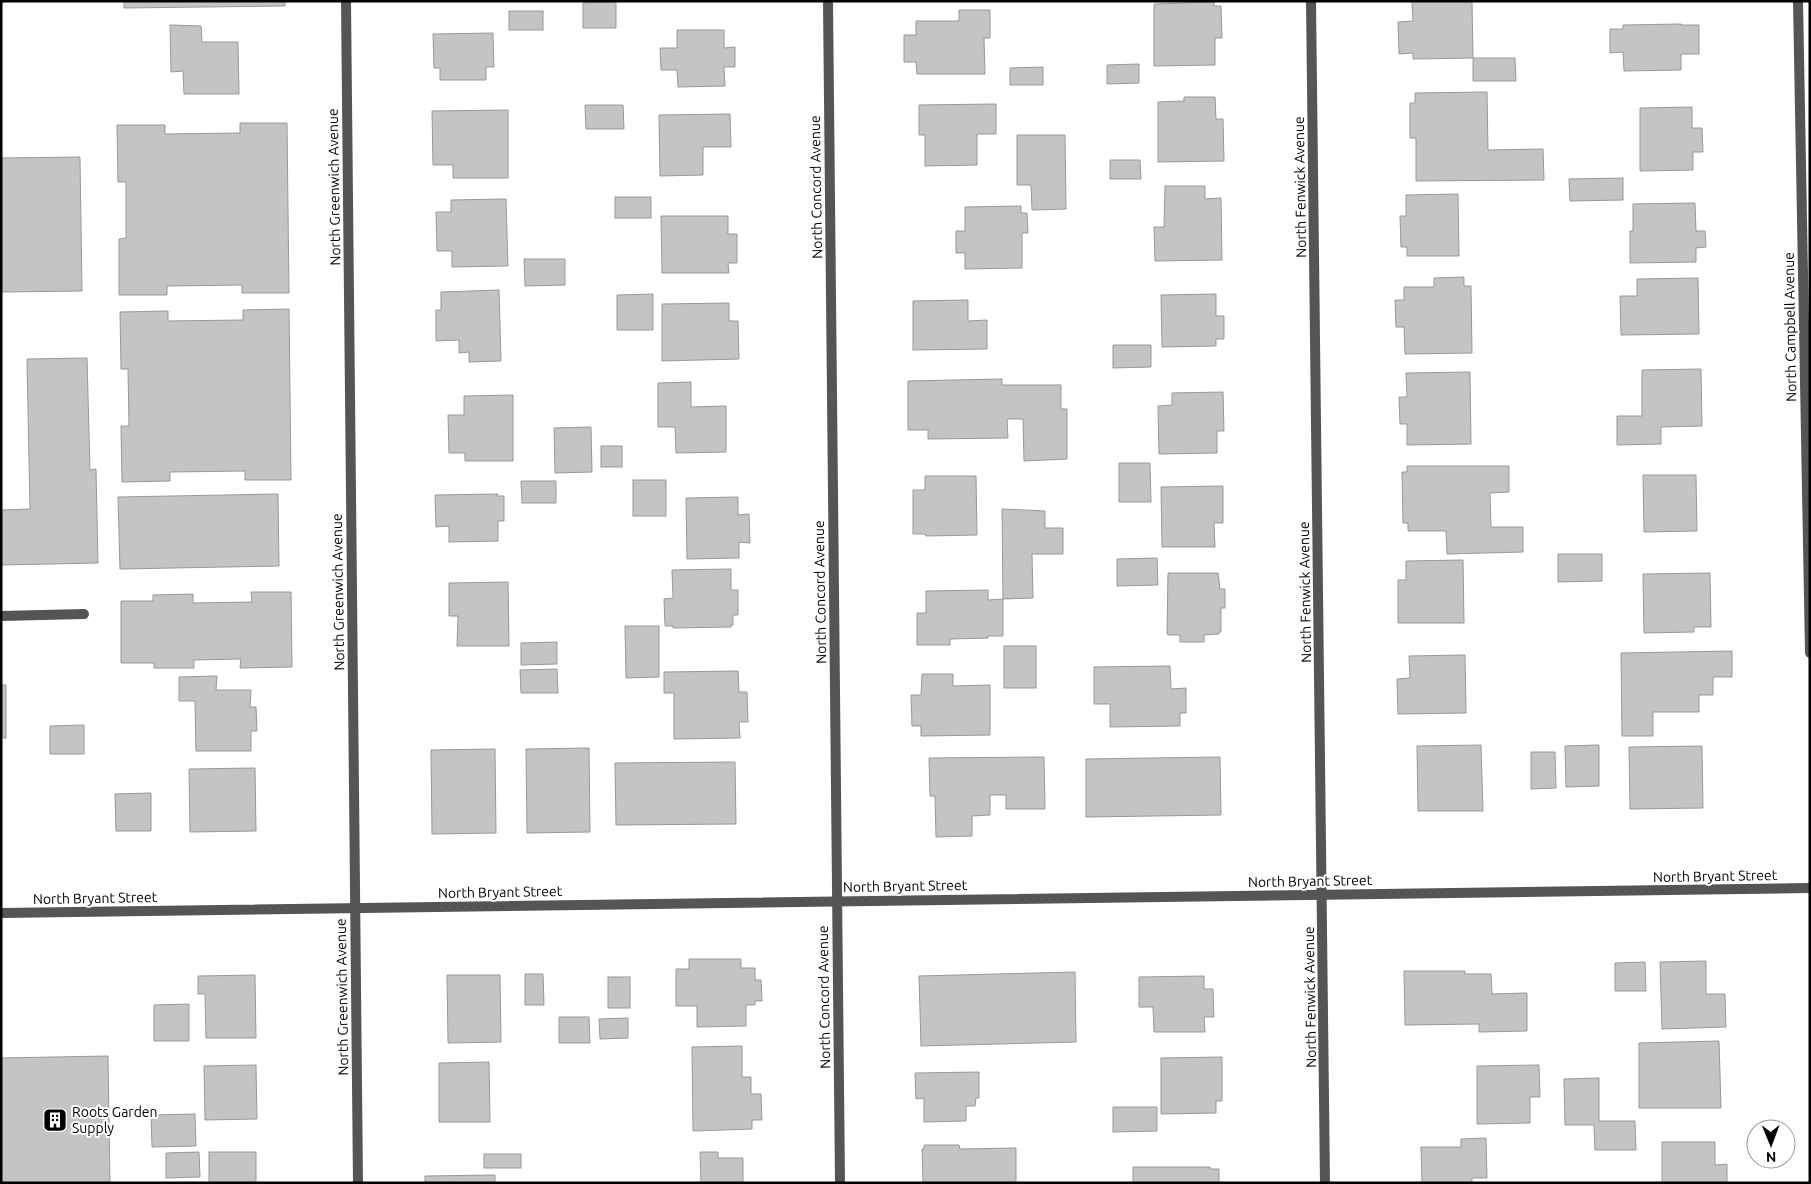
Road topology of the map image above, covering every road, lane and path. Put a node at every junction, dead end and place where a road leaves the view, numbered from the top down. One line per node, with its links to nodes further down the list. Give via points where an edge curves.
1 (346, 1): 11 (street, North Greenwich Avenue)
2 (828, 1): 10 (street, North Concord Avenue)
3 (1312, 1): 9 (street, North Fenwick Avenue)
4 (1798, 1): 7 (street, North Campbell Avenue)
5 (84, 614): 6 (street)
6 (1, 616)
7 (1810, 653)
8 (1810, 888): 9 (street, North Bryant Street)
9 (1322, 894): 10 (street, North Bryant Street); 15 (street, North Fenwick Avenue)
10 (837, 901): 11 (street, North Bryant Street); 14 (street, North Concord Avenue)
11 (354, 908): 12 (street, North Bryant Street); 13 (street, North Greenwich Avenue)
12 (1, 913)
13 (358, 1183)
14 (840, 1183)
15 (1325, 1183)

